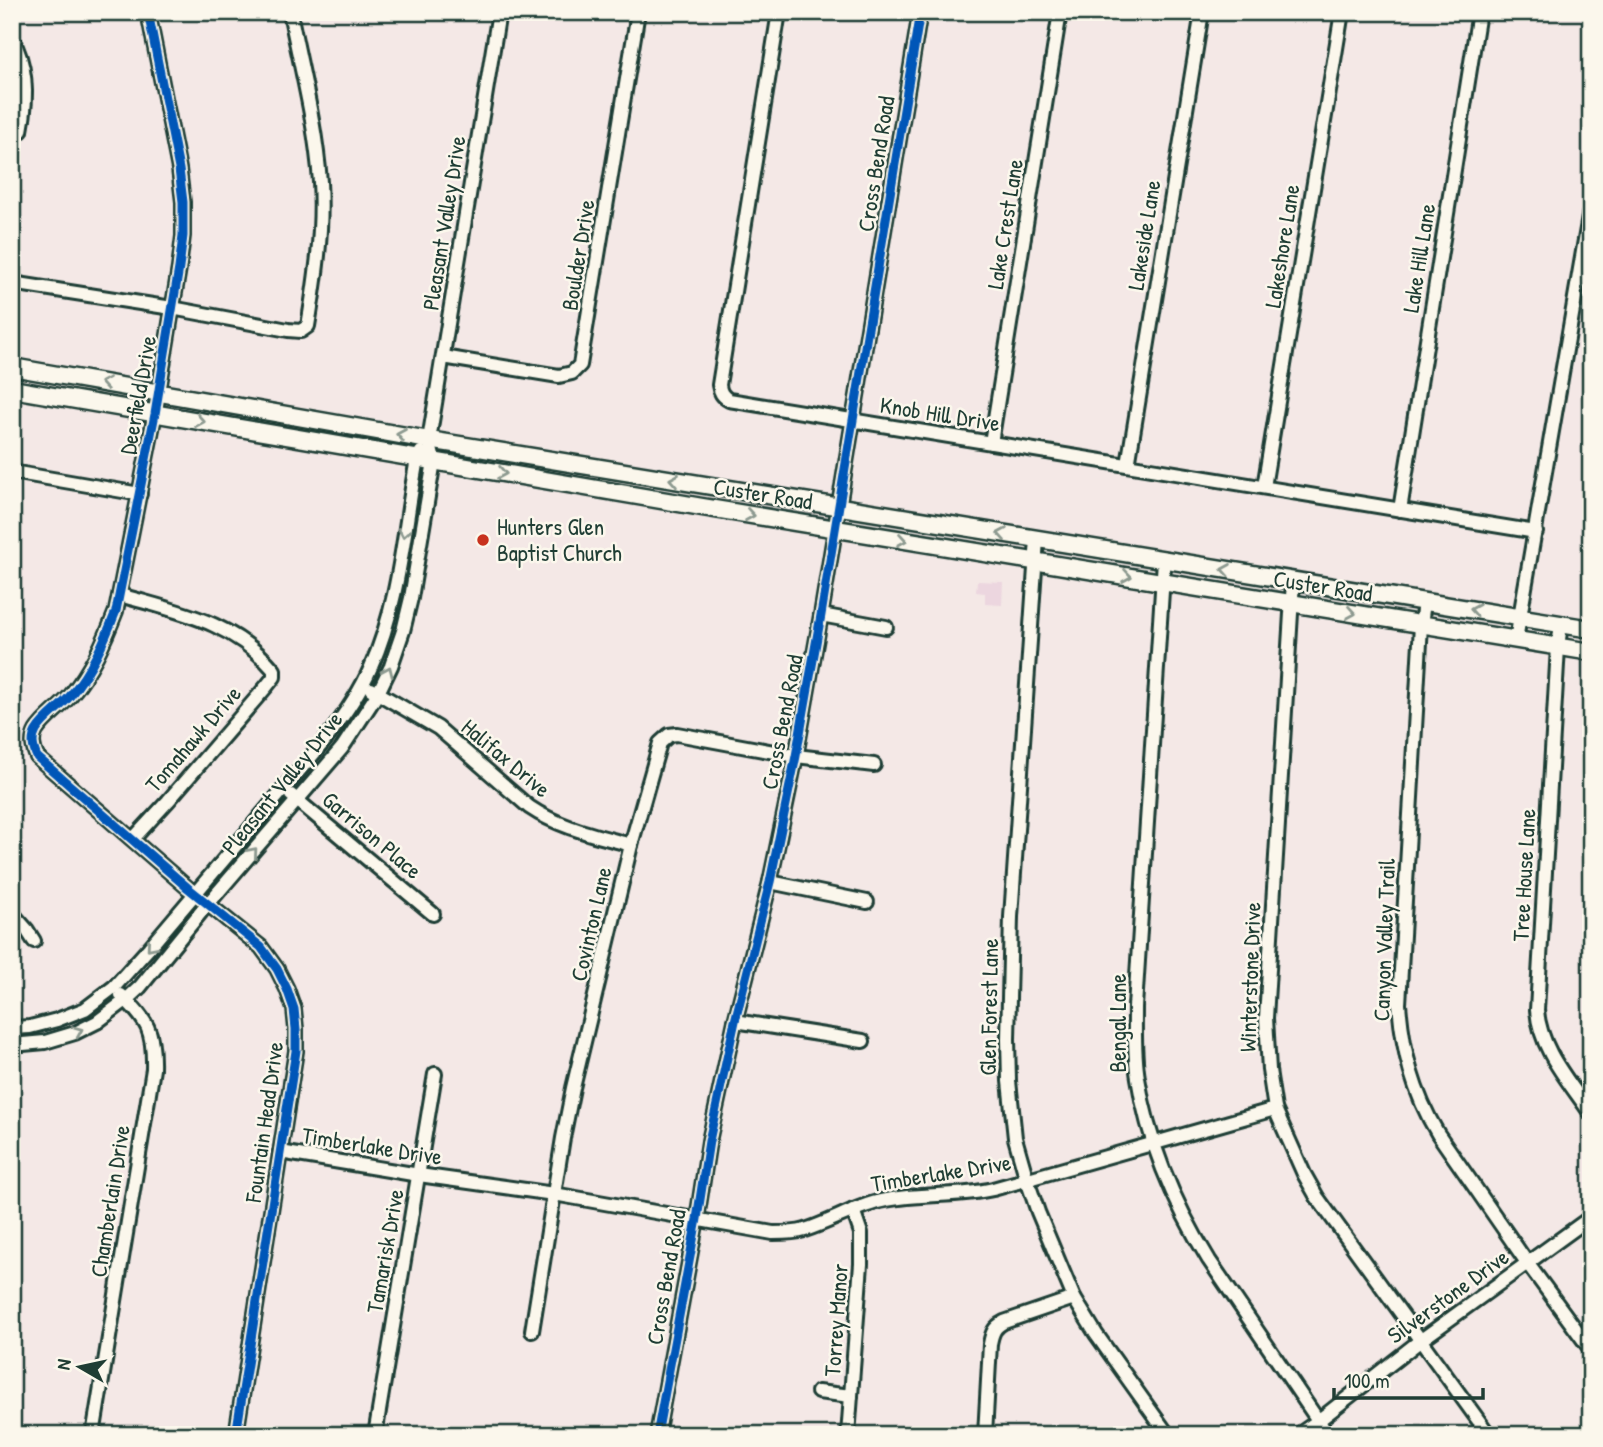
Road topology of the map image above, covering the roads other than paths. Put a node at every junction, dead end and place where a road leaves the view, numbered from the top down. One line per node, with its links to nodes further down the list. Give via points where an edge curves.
1 (148, 12): 15 (street, Deerfield Drive, via 183,202 183,236)
2 (290, 12): 15 (street, via 320,182 317,276 308,326 288,331)
3 (499, 12): 16 (street, Pleasant Valley Drive)
4 (638, 12): 16 (street, Boulder Drive, via 580,365 559,376)
5 (779, 12): 21 (street, Knob Hill Drive, via 719,385 729,400)
6 (920, 12): 21 (street, Cross Bend Road)
7 (1060, 12): 23 (street, Lake Crest Lane)
8 (1202, 12): 26 (street, Lakeside Lane)
9 (1342, 12): 28 (street, Lakeshore Lane)
10 (1479, 12): 31 (street, Lake Hill Lane)
11 (12, 39): 12 (street, via 26,90)
12 (21, 131)
13 (1591, 205): 33 (street)
14 (12, 283): 15 (street)
15 (172, 308): 19 (street, Deerfield Drive)
16 (443, 358): 22 (street, Pleasant Valley Drive)
17 (12, 367): 19 (main road, Custer Road, one-way to 17)
18 (12, 389): 20 (main road, Custer Road)
19 (158, 392): 20 (street, Deerfield Drive); 22 (main road, Custer Road, one-way to 19)
20 (155, 414): 24 (main road, Custer Road, one-way to 24); 29 (street, Deerfield Drive)
21 (854, 421): 23 (street, Knob Hill Drive); 30 (street, Cross Bend Road)
22 (429, 440): 24 (street, Pleasant Valley Drive); 25 (street, Pleasant Valley Drive); 30 (main road, Custer Road, one-way to 22)
23 (991, 443): 26 (street, Knob Hill Drive)
24 (417, 459): 25 (main road, Custer Road); 39 (street, Pleasant Valley Drive, one-way to 39)
25 (434, 461): 32 (main road, Custer Road, one-way to 32); 41 (street, Pleasant Valley Drive)
26 (1128, 466): 28 (street, Knob Hill Drive)
27 (12, 472): 29 (street)
28 (1264, 487): 31 (street, Knob Hill Drive)
29 (140, 494): 40 (street, Deerfield Drive)
30 (838, 508): 32 (street, Cross Bend Road); 34 (main road, Custer Road, one-way to 30)
31 (1400, 510): 33 (street, Knob Hill Drive)
32 (835, 529): 36 (main road, Custer Road, one-way to 36); 44 (street, Cross Bend Road)
33 (1536, 532): 45 (street)
34 (1037, 539): 35 (main road, Custer Road); 36 (street, Glen Forest Lane)
35 (1164, 560): 37 (main road, Custer Road, one-way to 35); 38 (street, Bengal Lane)
36 (1034, 561): 38 (main road, Custer Road, one-way to 38); 82 (street, Glen Forest Lane, via 1011,917 1008,1039 1015,1138)
37 (1293, 581): 42 (main road, Custer Road); 43 (street, Winterstone Drive)
38 (1162, 582): 43 (main road, Custer Road); 79 (street, Bengal Lane, via 1135,1007 1138,1076)
39 (394, 594): 41 (street); 53 (street, Pleasant Valley Drive, via 383,638)
40 (120, 595): 56 (street, Deerfield Drive, via 89,671 37,730 33,747); 60 (street, Tomahawk Drive, via 217,625 274,670 274,677)
41 (411, 597): 54 (street, Pleasant Valley Drive, one-way to 41, via 391,666)
42 (1424, 602): 45 (main road, Custer Road, one-way to 42); 47 (street, Canyon Valley Trail)
43 (1290, 604): 47 (main road, Custer Road, one-way to 47); 77 (street, Winterstone Drive, via 1266,1018)
44 (821, 615): 48 (street); 55 (street, Cross Bend Road)
45 (1519, 617): 46 (main road, Custer Road); 50 (street)
46 (1561, 624): 49 (main road, Custer Road); 51 (street, Tree House Lane)
47 (1421, 625): 50 (main road, Custer Road); 87 (street, Canyon Valley Trail, via 1399,1004 1403,1047 1426,1114)
48 (886, 627)
49 (1591, 629)
50 (1516, 640): 51 (main road, Custer Road)
51 (1558, 647): 52 (main road, Custer Road); 78 (street, Tree House Lane, via 1537,1010 1544,1043)
52 (1591, 652)
53 (362, 685): 54 (street, Halifax Drive); 58 (street, Pleasant Valley Drive, via 326,740)
54 (378, 693): 59 (street, Pleasant Valley Drive, via 342,748); 61 (street, Halifax Drive, via 438,728 544,817)
55 (796, 756): 57 (street, Covinton Lane); 61 (street, Covinton Lane, via 669,736 660,743); 62 (street, Cross Bend Road)
56 (37, 757): 60 (street, Fountain Head Drive)
57 (874, 765)
58 (284, 789): 59 (street, Garrison Place); 63 (street, Pleasant Valley Drive)
59 (298, 800): 65 (street, Pleasant Valley Drive, one-way to 59); 67 (street, Garrison Place)
60 (133, 839): 63 (street, Fountain Head Drive)
61 (631, 845): 83 (street, Covinton Lane, via 573,1087)
62 (770, 882): 64 (street); 71 (street, Cross Bend Road)
63 (195, 894): 65 (street, Fountain Head Drive); 69 (street, Pleasant Valley Drive, one-way to 69)
64 (867, 902)
65 (208, 904): 70 (street, Pleasant Valley Drive); 80 (street, Fountain Head Drive, via 261,947 294,1009 296,1051)
66 (12, 913): 68 (street)
67 (433, 914)
68 (34, 941)
69 (114, 987): 70 (street, Chamberlain Drive); 72 (street, Pleasant Valley Drive, via 85,1009)
70 (126, 1000): 74 (street, Pleasant Valley Drive, one-way to 70, via 75,1033); 95 (street, Chamberlain Drive, via 147,1024 153,1069)
71 (734, 1021): 73 (street); 86 (street, Cross Bend Road)
72 (14, 1028): 74 (street)
73 (863, 1041)
74 (13, 1045): 75 (street)
75 (12, 1058)
76 (435, 1074): 81 (street, Tamarisk Drive)
77 (1275, 1109): 79 (street, Timberlake Drive); 90 (street, Winterstone Drive, via 1317,1196)
78 (1591, 1114)
79 (1154, 1143): 82 (street, Timberlake Drive); 94 (street, Bengal Lane, via 1193,1233)
80 (279, 1152): 81 (street, Timberlake Drive); 96 (street, Fountain Head Drive)
81 (419, 1175): 83 (street, Timberlake Drive); 97 (street, Tamarisk Drive)
82 (1027, 1180): 84 (street, Timberlake Drive, via 974,1194 888,1199); 88 (street, Glen Forest Lane)
83 (554, 1194): 86 (street, Timberlake Drive); 89 (street, Covinton Lane)
84 (853, 1210): 86 (street, Timberlake Drive, via 792,1233); 93 (street, Torrey Manor, via 862,1233)
85 (1591, 1217): 87 (street, Silverstone Drive)
86 (697, 1219): 98 (street, Cross Bend Road)
87 (1528, 1264): 90 (street, Silverstone Drive); 91 (street, Canyon Valley Trail)
88 (1074, 1298): 100 (street, via 1004,1322 993,1331); 101 (street, Glen Forest Lane)
89 (532, 1331)
90 (1420, 1340): 94 (street, Silverstone Drive); 104 (street, Winterstone Drive)
91 (1591, 1350)
92 (818, 1392): 93 (street)
93 (851, 1396): 99 (street, Torrey Manor)
94 (1318, 1421): 102 (street, Silverstone Drive); 103 (street, Bengal Lane)
95 (93, 1435)
96 (236, 1435)
97 (374, 1435)
98 (657, 1435)
99 (849, 1435)
100 (985, 1435)
101 (1168, 1435)
102 (1298, 1435)
103 (1328, 1435)
104 (1489, 1435)

